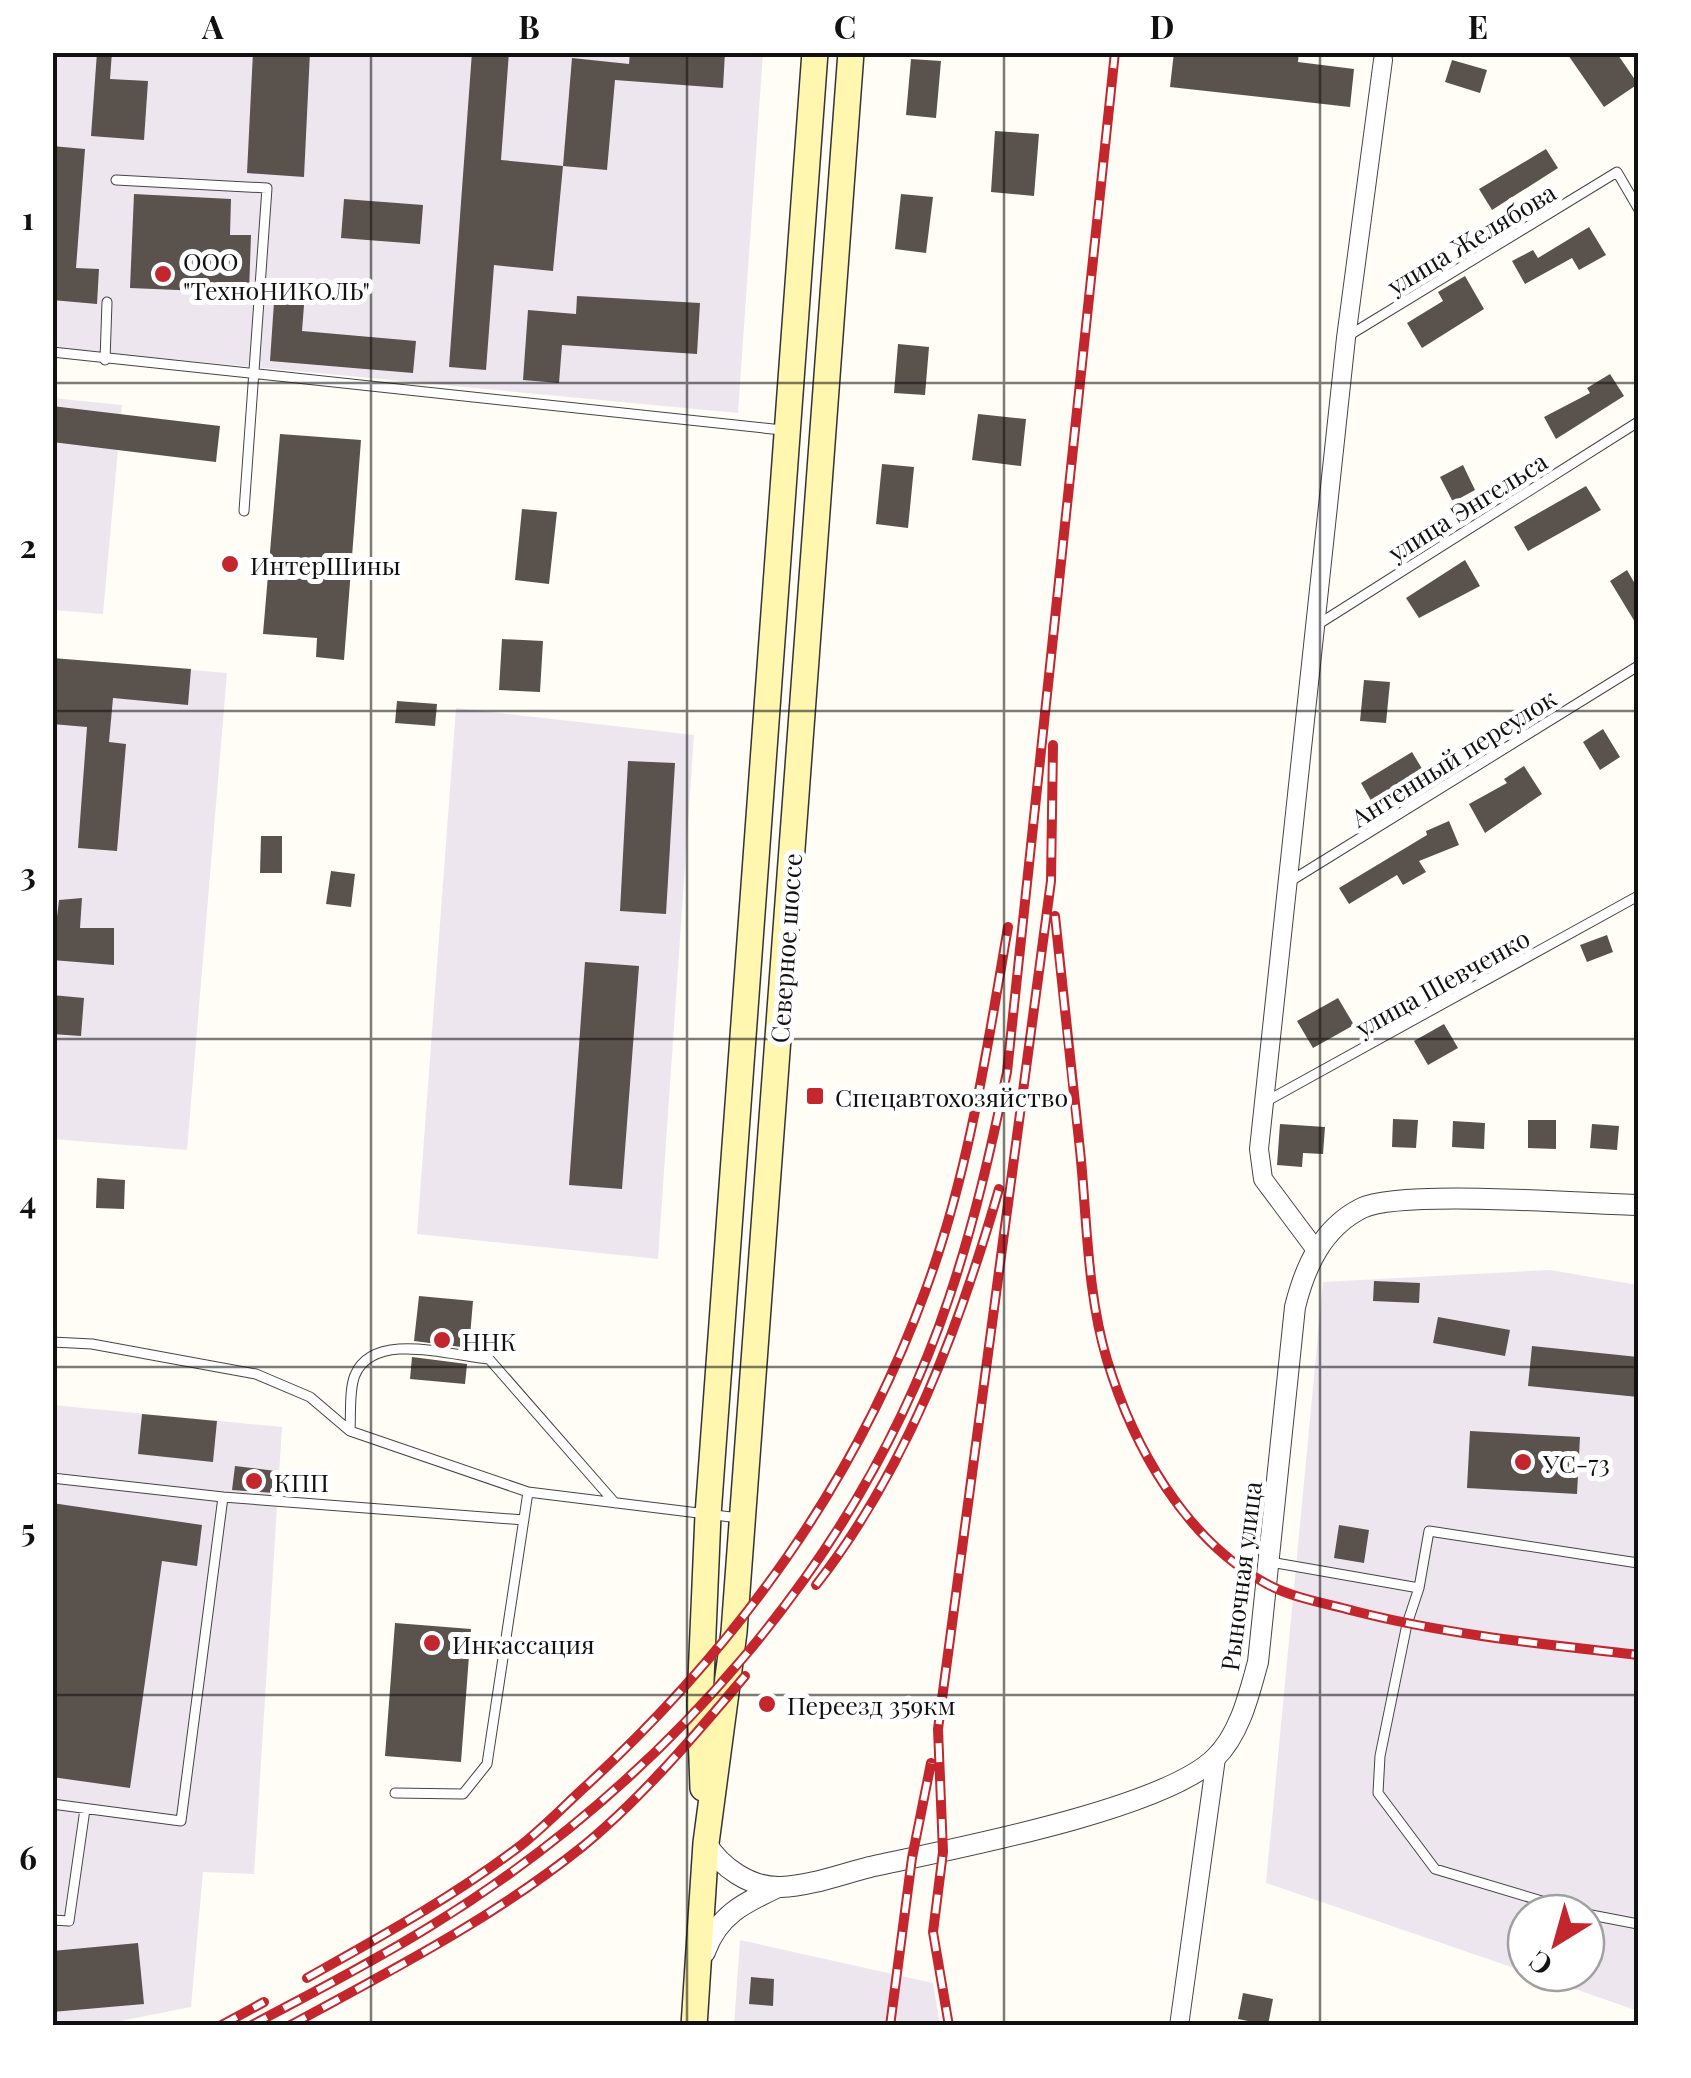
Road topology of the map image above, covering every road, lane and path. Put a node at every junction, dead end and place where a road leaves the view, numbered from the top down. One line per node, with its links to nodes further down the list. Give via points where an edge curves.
1 (816, 52): 12 (main road, Северное шоссе)
2 (851, 52): 13 (main road, Северное шоссе)
3 (1383, 60): 7 (street)
4 (116, 180): 10 (lane, via 267,188)
5 (1638, 208): 7 (lane, улица Желябова, via 1617,172)
6 (107, 302): 9 (lane)
7 (1346, 338): 15 (street)
8 (52, 352): 9 (lane)
9 (105, 360): 10 (lane)
10 (256, 375): 12 (lane); 14 (lane)
11 (1638, 422): 15 (lane, улица Энгельса)
12 (790, 431): 13 (main road); 28 (main road, Северное шоссе)
13 (824, 433): 29 (main road, Северное шоссе)
14 (244, 511)
15 (1317, 625): 17 (street)
16 (1638, 666): 17 (lane, Антенный переулок)
17 (1289, 882): 19 (street)
18 (1638, 896): 19 (lane, улица Шевченко)
19 (1266, 1102): 21 (street, via 1258,1168)
20 (1638, 1206): 21 (street, Рыночная улица, via 1404,1200 1364,1207)
21 (1316, 1250): 31 (street, Рыночная улица, via 1294,1307)
22 (52, 1342): 23 (lane, via 256,1374 310,1397)
23 (350, 1430): 25 (lane); 27 (lane, via 354,1376 369,1355 393,1348 489,1359)
24 (52, 1478): 26 (lane)
25 (528, 1492): 27 (lane); 30 (lane)
26 (224, 1497): 30 (lane); 37 (lane, via 181,1820)
27 (615, 1503): 28 (lane)
28 (708, 1515): 29 (lane); 38 (main road, Северное шоссе, via 700,1703)
29 (742, 1519): 38 (main road, Северное шоссе)
30 (524, 1520): 35 (lane, via 487,1764 463,1794)
31 (1270, 1562): 33 (lane); 34 (street, Рыночная улица, via 1258,1662 1244,1711)
32 (1638, 1563): 33 (lane, via 1428,1531)
33 (1418, 1588): 40 (lane, via 1380,1756 1378,1793 1435,1869)
34 (1216, 1758): 39 (street, Рыночная улица, via 1119,1804 943,1852); 46 (street)
35 (395, 1793)
36 (52, 1804): 37 (lane)
37 (86, 1809): 42 (lane, via 69,1922)
38 (706, 1843): 39 (street, Рыночная улица, via 730,1872); 44 (main road, Северное шоссе)
39 (778, 1887): 44 (street, via 737,1906 714,1928)
40 (1514, 1893)
41 (1606, 1918): 43 (lane)
42 (52, 1920)
43 (1638, 1924)
44 (697, 1973): 45 (main road, Северное шоссе)
45 (694, 2026)
46 (1178, 2026)

